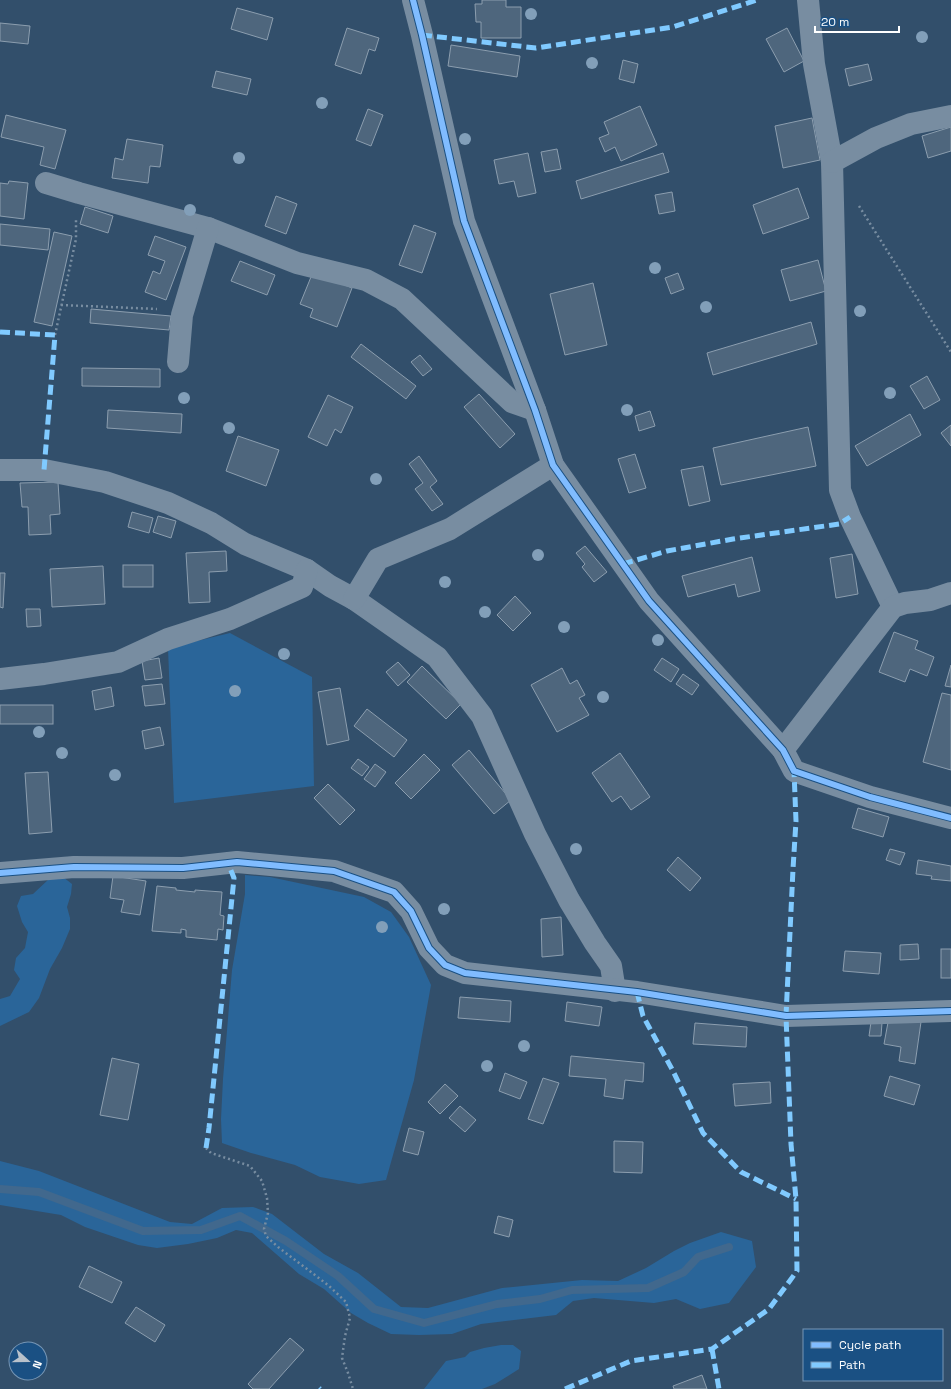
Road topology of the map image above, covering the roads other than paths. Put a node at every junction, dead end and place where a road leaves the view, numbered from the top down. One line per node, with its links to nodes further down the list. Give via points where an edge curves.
1 (413, 0): 8 (street, via 464,221)
2 (808, 0): 4 (street, via 814,64)
3 (951, 116): 4 (street, via 911,124 876,138)
4 (832, 162): 14 (street, via 840,490)
5 (46, 183): 6 (street)
6 (208, 228): 7 (street, via 184,310); 8 (street, via 297,264 366,280 402,299 512,402)
7 (178, 362)
8 (536, 410): 9 (street)
9 (553, 465): 13 (street, via 450,529 378,559); 16 (street, via 649,601)
10 (0, 470): 11 (street, via 44,470 105,482 168,503 210,523 245,544)
11 (307, 570): 13 (street); 15 (street, via 302,587 230,619 168,639 118,662)
12 (951, 593): 14 (street)
13 (354, 599): 19 (street, via 437,657 482,716 534,834 569,900 611,966)
14 (893, 607): 16 (street)
15 (0, 679)
16 (783, 750): 17 (street, via 794,771 870,797)
17 (951, 818)
18 (0, 873): 19 (street, via 74,867 183,868 237,862 334,871 394,892 411,911 429,948 446,965 465,973)
19 (615, 991): 20 (street, via 637,992 786,1016)
20 (951, 1011)

